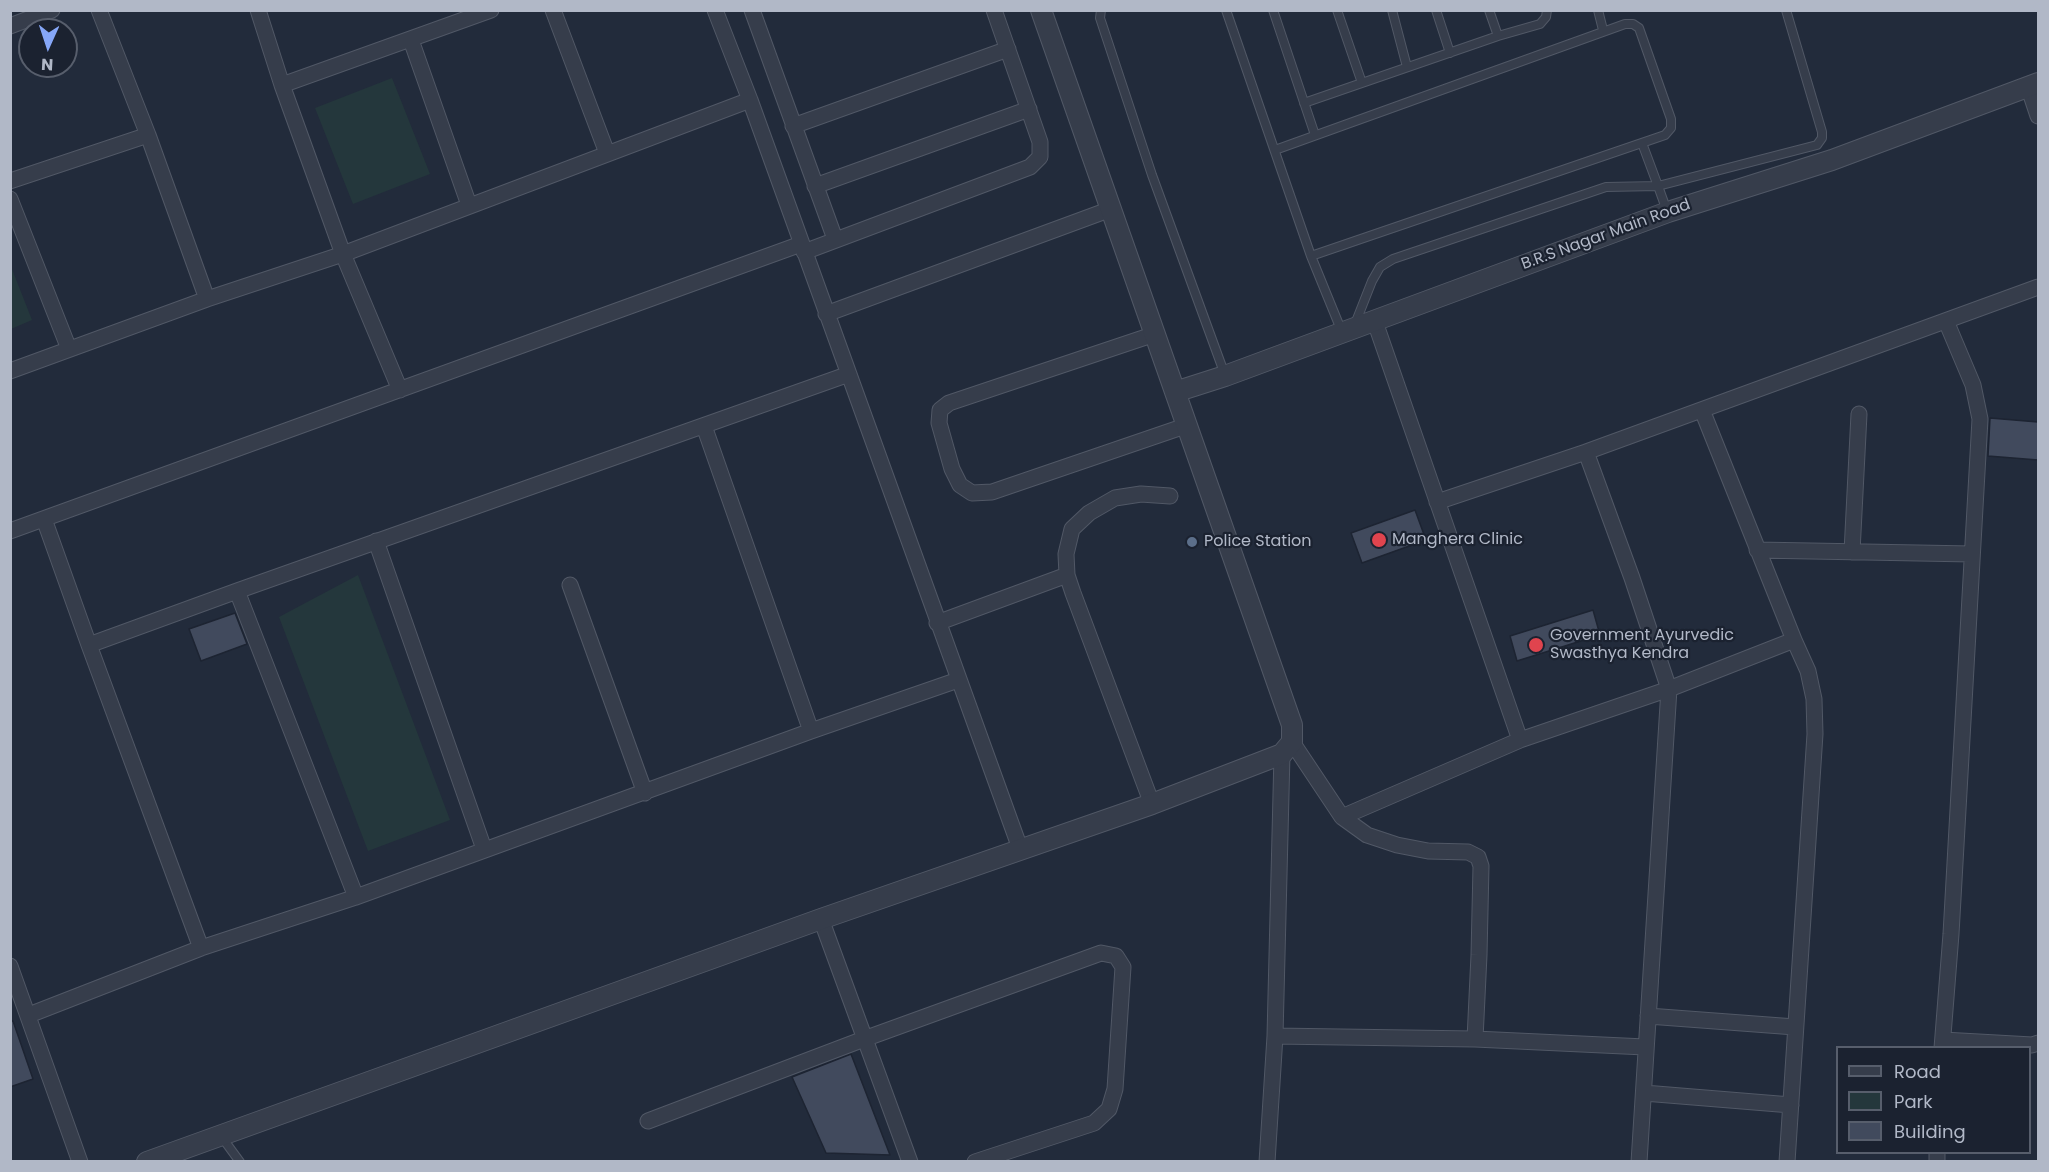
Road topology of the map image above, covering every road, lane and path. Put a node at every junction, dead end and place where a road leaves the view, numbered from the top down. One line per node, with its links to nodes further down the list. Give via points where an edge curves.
1 (52, 10): 20 (street)
2 (99, 10): 35 (street)
3 (258, 10): 29 (street)
4 (491, 10): 23 (street)
5 (553, 10): 39 (street)
6 (716, 10): 30 (street)
7 (994, 10): 24 (street)
8 (1041, 10): 45 (street)
9 (1101, 10): 61 (lane, via 1100,18 1152,175)
10 (1226, 10): 38 (lane)
11 (1273, 10): 31 (lane)
12 (1337, 10): 27 (lane)
13 (1392, 10): 26 (lane)
14 (1436, 10): 25 (lane)
15 (1489, 10): 22 (lane)
16 (1547, 10): 22 (lane, via 1540,24)
17 (1598, 10): 21 (lane)
18 (1786, 10): 42 (lane, via 1822,138 1810,147)
19 (756, 12): 34 (street)
20 (10, 26)
21 (1603, 30): 36 (lane); 37 (lane, via 1625,24 1640,28 1671,119 1671,128 1665,135)
22 (1498, 36): 25 (lane)
23 (411, 40): 29 (street); 44 (street)
24 (1008, 49): 32 (street); 34 (street)
25 (1450, 53): 26 (lane)
26 (1407, 67): 27 (lane)
27 (1362, 83): 31 (lane)
28 (2033, 84): 33 (street); 46 (street, B.R.S Nagar Main Road, via 1832,160)
29 (282, 85): 49 (street)
30 (750, 100): 39 (street); 48 (street)
31 (1304, 104): 36 (lane)
32 (1029, 109): 41 (street); 47 (street, via 1040,142 1040,157 1030,167)
33 (2038, 116)
34 (793, 126): 41 (street)
35 (148, 135): 40 (street); 52 (street)
36 (1315, 135): 38 (lane)
37 (1642, 142): 42 (lane); 50 (lane)
38 (1275, 150): 50 (lane)
39 (607, 153): 44 (street)
40 (10, 181)
41 (815, 186): 47 (street)
42 (1658, 186): 46 (lane); 56 (lane, via 1606,187 1393,259 1380,267)
43 (10, 199): 58 (street)
44 (470, 205): 49 (street)
45 (1111, 209): 53 (street); 57 (street)
46 (1668, 212): 54 (street, B.R.S Nagar Main Road)
47 (835, 239): 48 (street)
48 (803, 248): 53 (street); 62 (street)
49 (343, 254): 52 (street); 62 (street)
50 (1311, 256): 56 (lane)
51 (2038, 287): 55 (street)
52 (207, 299): 58 (street)
53 (826, 314): 60 (street)
54 (1374, 319): 56 (street, B.R.S Nagar Main Road); 70 (street)
55 (1946, 321): 64 (street); 76 (street, via 1973,386 1980,419)
56 (1348, 330): 61 (street, B.R.S Nagar Main Road)
57 (1155, 334): 63 (street); 66 (street, via 949,403 940,410 939,423 952,469 960,485 972,493 992,492)
58 (69, 349): 59 (street)
59 (10, 371)
60 (849, 374): 67 (street); 80 (street)
61 (1226, 375): 63 (street, B.R.S Nagar Main Road)
62 (400, 390): 71 (street)
63 (1175, 392): 66 (street)
64 (1702, 410): 68 (street); 74 (street)
65 (1859, 414): 75 (street)
66 (1188, 425): 87 (street, via 1292,725)
67 (704, 426): 73 (street); 85 (street)
68 (1586, 452): 70 (street); 84 (street)
69 (1170, 496): 77 (street, via 1141,494 1115,498 1089,513 1072,529 1066,554)
70 (1437, 502): 86 (street)
71 (44, 519): 72 (street); 82 (street)
72 (10, 531)
73 (376, 541): 79 (street); 91 (street)
74 (1757, 550): 75 (street); 81 (street)
75 (1852, 552): 76 (street)
76 (1972, 554): 104 (street)
77 (1067, 575): 80 (street); 89 (street)
78 (570, 585): 88 (street)
79 (237, 591): 82 (street); 93 (street)
80 (937, 623): 83 (street)
81 (1794, 640): 84 (street); 99 (street, via 1808,671 1815,734)
82 (89, 645): 95 (street)
83 (958, 680): 85 (street); 92 (street)
84 (1669, 689): 86 (street); 98 (street)
85 (811, 731): 88 (street)
86 (1520, 740): 90 (street)
87 (1287, 748): 89 (street); 90 (street); 100 (street)
88 (645, 793): 91 (street)
89 (1152, 804): 92 (street)
90 (1342, 817): 101 (street, via 1367,835 1397,845 1468,852 1478,857 1481,866)
91 (484, 849): 93 (street)
92 (1021, 851): 94 (street)
93 (356, 897): 95 (street)
94 (821, 919): 102 (street); 109 (street)
95 (201, 948): 97 (street)
96 (10, 966): 97 (street)
97 (29, 1015): 110 (street)
98 (1648, 1016): 99 (street); 105 (street)
99 (1795, 1027): 107 (street)
100 (1275, 1036): 101 (street); 115 (street)
101 (1475, 1039): 105 (street)
102 (864, 1040): 108 (street); 113 (street); 114 (street, via 1101,953 1116,956 1124,967 1116,1089 1109,1109 1095,1123)
103 (2038, 1043): 104 (street)
104 (1943, 1044)
105 (1645, 1047): 106 (street)
106 (1644, 1093): 107 (street); 116 (street)
107 (1791, 1105): 117 (street)
108 (648, 1121)
109 (220, 1134): 111 (street); 112 (lane)
110 (80, 1161)
111 (147, 1161)
112 (240, 1161)
113 (910, 1161)
114 (975, 1161)
115 (1267, 1161)
116 (1639, 1161)
117 (1787, 1161)

